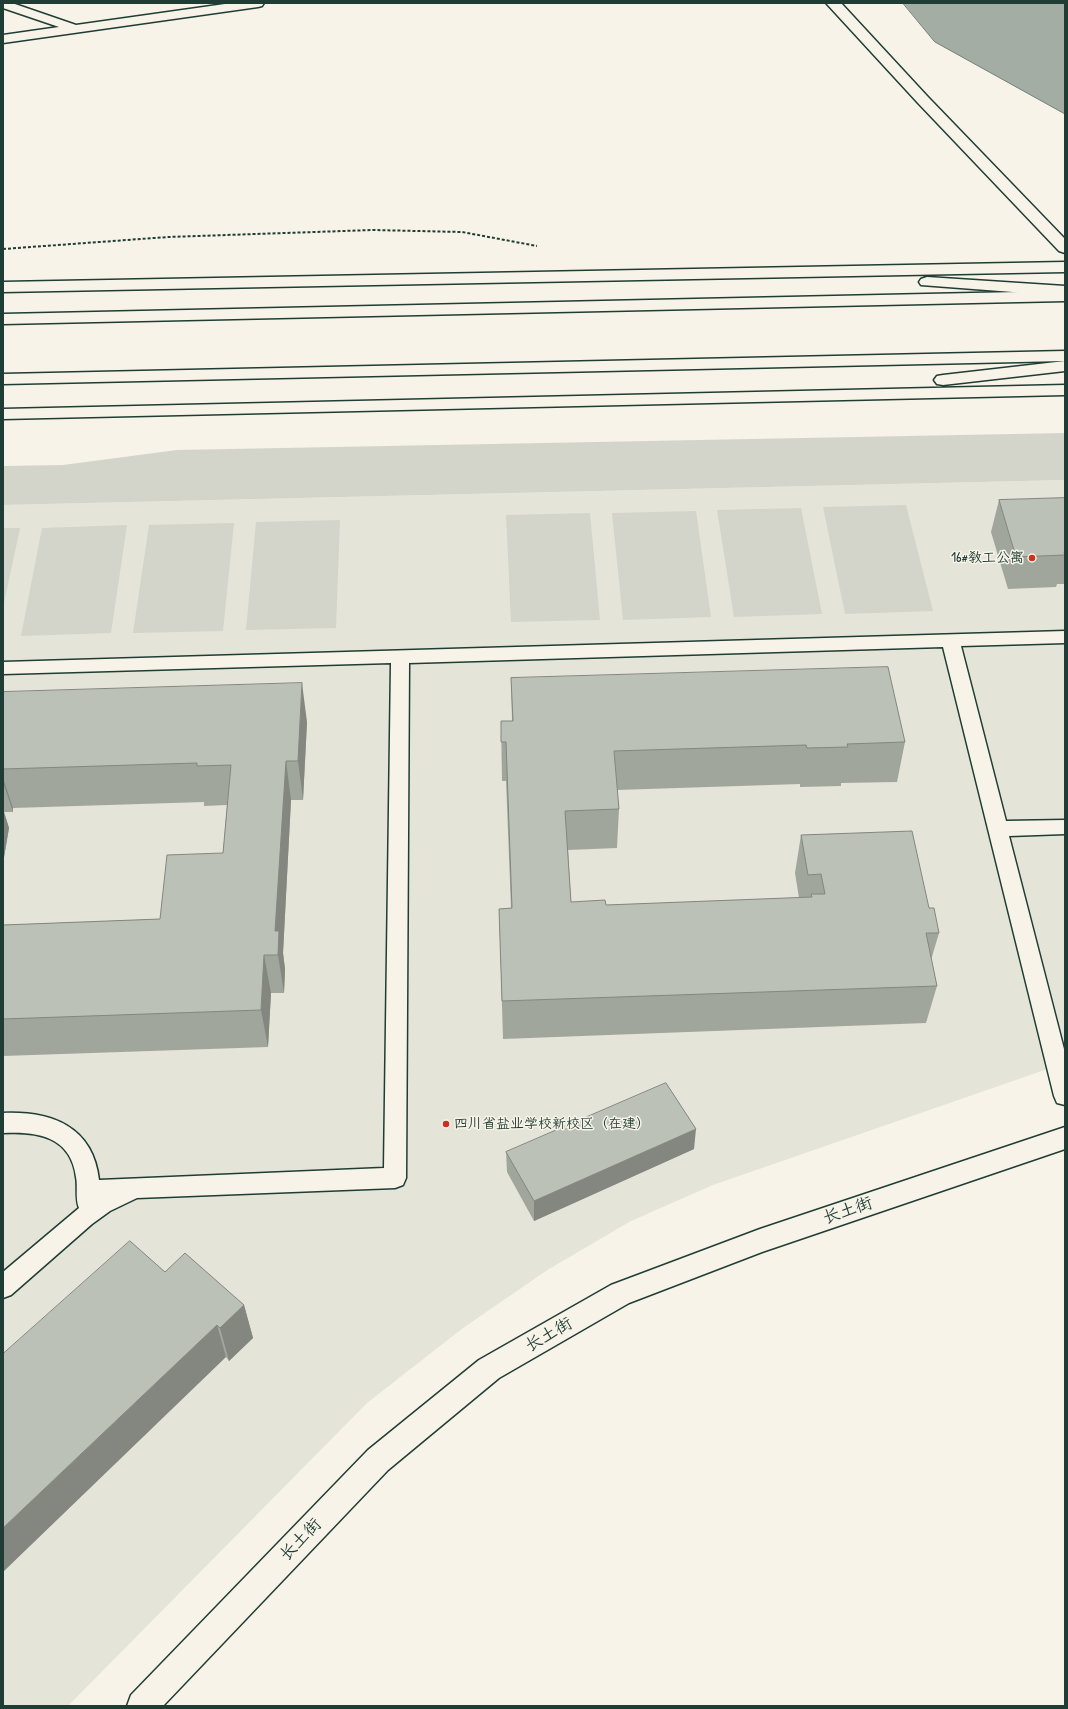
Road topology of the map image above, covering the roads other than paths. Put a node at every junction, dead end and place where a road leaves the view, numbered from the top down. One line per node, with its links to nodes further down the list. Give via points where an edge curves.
1 (258, 3): 4 (lane)
2 (833, 3): 6 (main road)
3 (3, 4): 4 (lane)
4 (75, 29): 5 (lane)
5 (3, 39)
6 (1065, 248)
7 (1065, 267): 8 (main road)
8 (772, 271): 9 (main road); 10 (main road)
9 (3, 287)
10 (1065, 291)
11 (1065, 296): 12 (main road)
12 (3, 319)
13 (1065, 356): 15 (main road)
14 (1065, 366): 17 (main road)
15 (3, 379)
16 (1065, 390): 17 (main road)
17 (804, 397): 18 (main road)
18 (3, 414)
19 (1065, 637): 20 (lane)
20 (950, 640): 21 (lane); 24 (lane)
21 (400, 656): 22 (lane); 28 (lane, via 395,1178)
22 (3, 668)
23 (1065, 826): 24 (lane)
24 (998, 829): 25 (lane)
25 (1065, 1096)
26 (3, 1123): 29 (lane, via 21,1122 49,1127 67,1138 80,1151)
27 (1065, 1138): 32 (main road, 长土街, via 760,1241 620,1294 489,1369 378,1460)
28 (141, 1188): 29 (lane); 30 (lane, via 102,1204)
29 (90, 1190): 30 (lane)
30 (84, 1217): 31 (lane)
31 (3, 1287)
32 (142, 1706)

